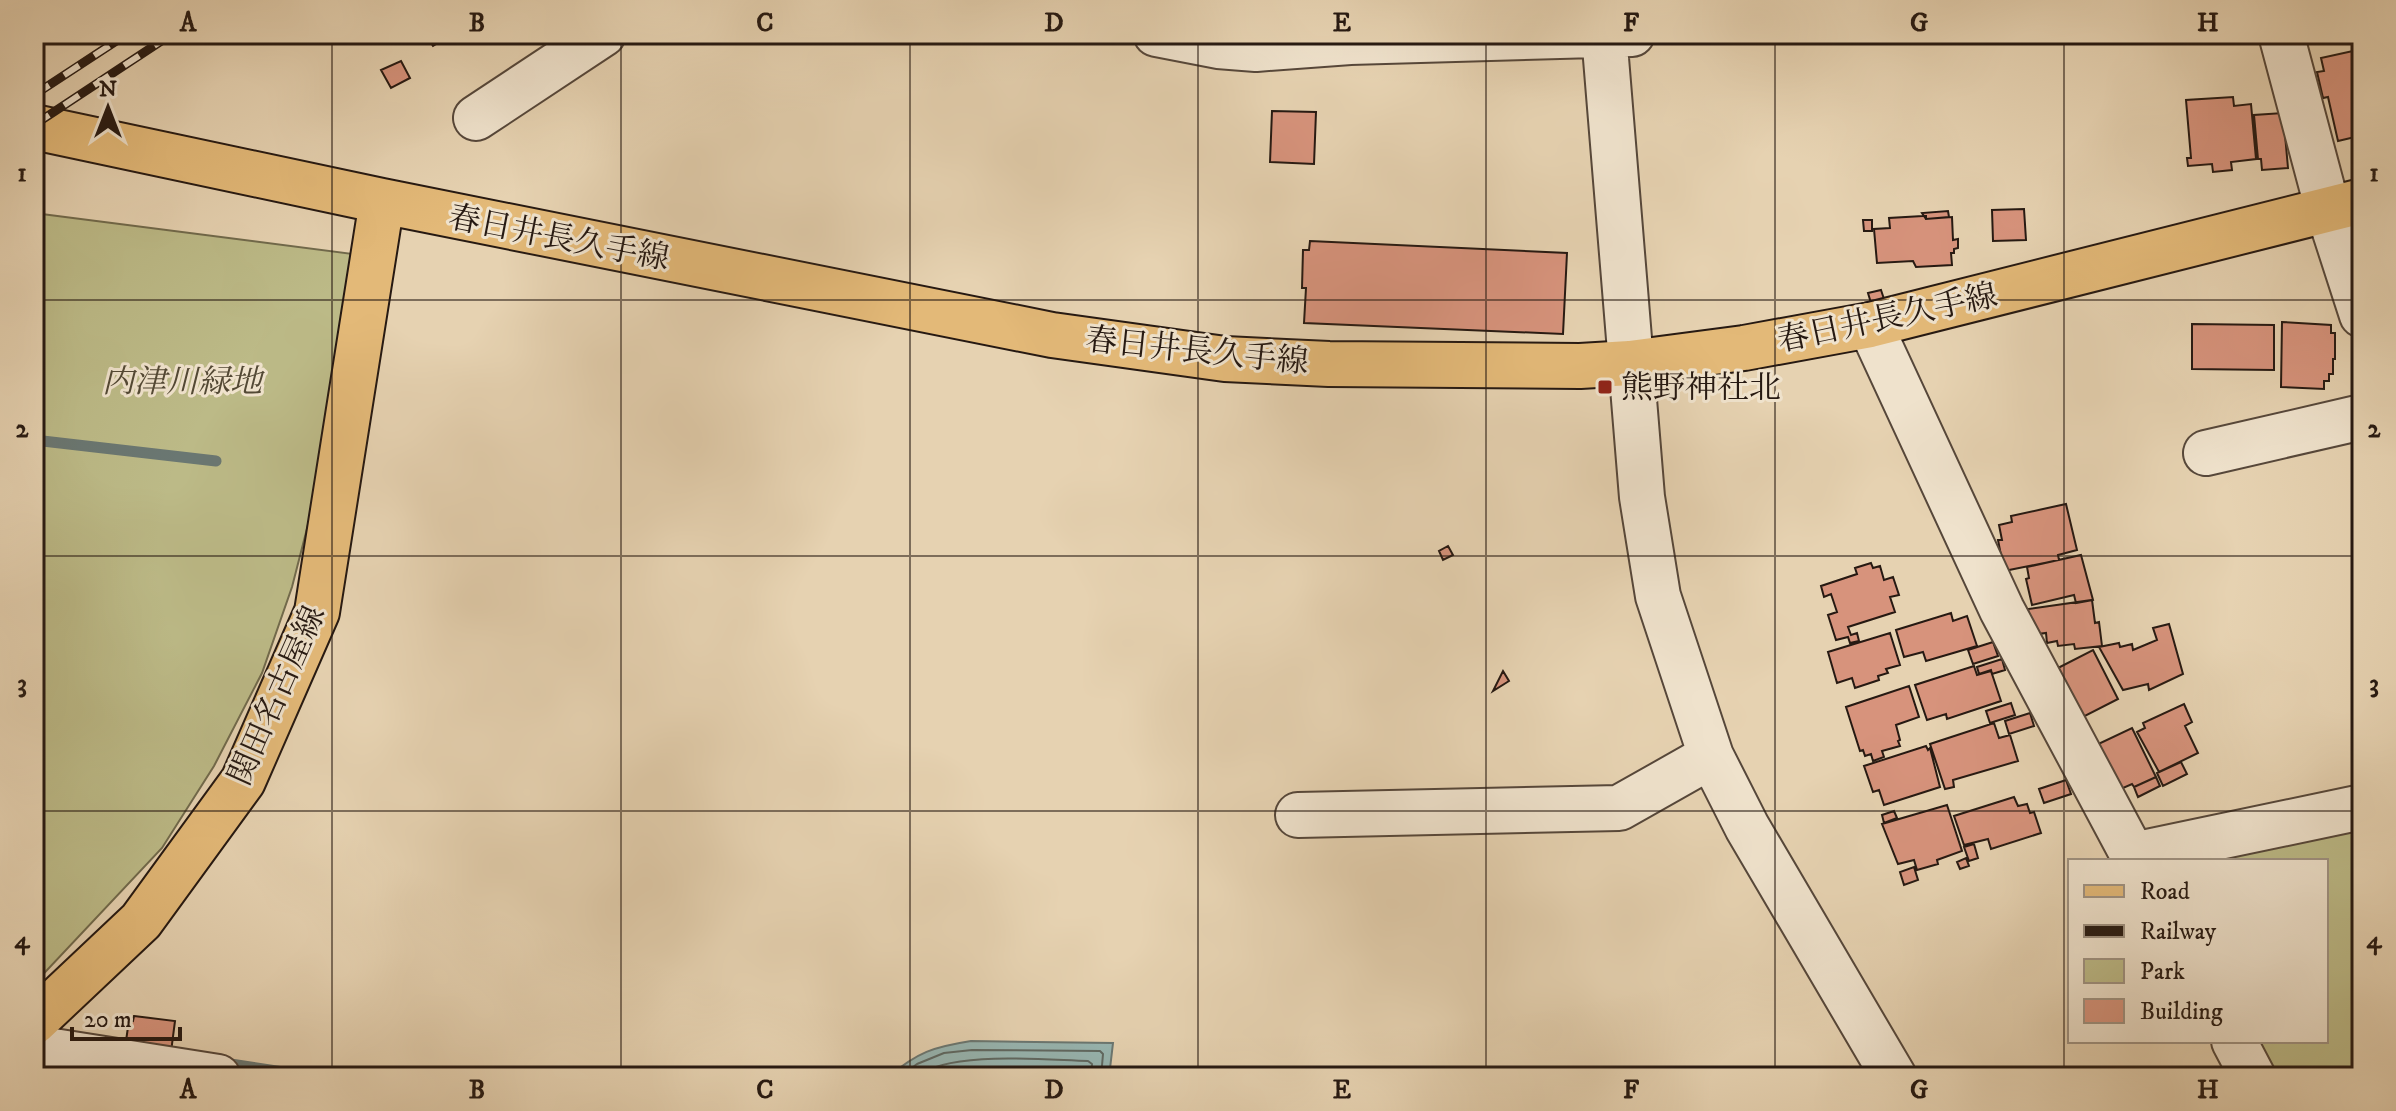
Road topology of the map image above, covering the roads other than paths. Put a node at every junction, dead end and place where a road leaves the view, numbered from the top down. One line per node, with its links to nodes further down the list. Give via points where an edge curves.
1 (603, 34): 5 (street)
2 (1156, 34): 4 (street, via 1256,49)
3 (2281, 34): 8 (street)
4 (1614, 35): 11 (street)
5 (476, 118)
6 (34, 127): 7 (main road, 春日井長久手線)
7 (382, 201): 11 (main road, 春日井長久手線, via 1052,335 1190,354 1329,364); 18 (main road, 関田名古屋線, via 317,612 243,781 141,921)
8 (2345, 205): 9 (street); 10 (main road, 春日井長久手線)
9 (2362, 315)
10 (1870, 325): 11 (main road, 春日井長久手線); 17 (street, via 2002,610)
11 (1630, 363): 14 (street, via 1642,497 1658,596)
12 (2362, 417): 13 (street)
13 (2206, 453)
14 (1711, 756): 16 (street, via 1619,808); 22 (street)
15 (2362, 807): 17 (street)
16 (1298, 815)
17 (2134, 858)
18 (34, 1022)
19 (2235, 1043): 23 (street)
20 (34, 1048): 21 (street)
21 (218, 1077)
22 (1894, 1077)
23 (2253, 1077)

